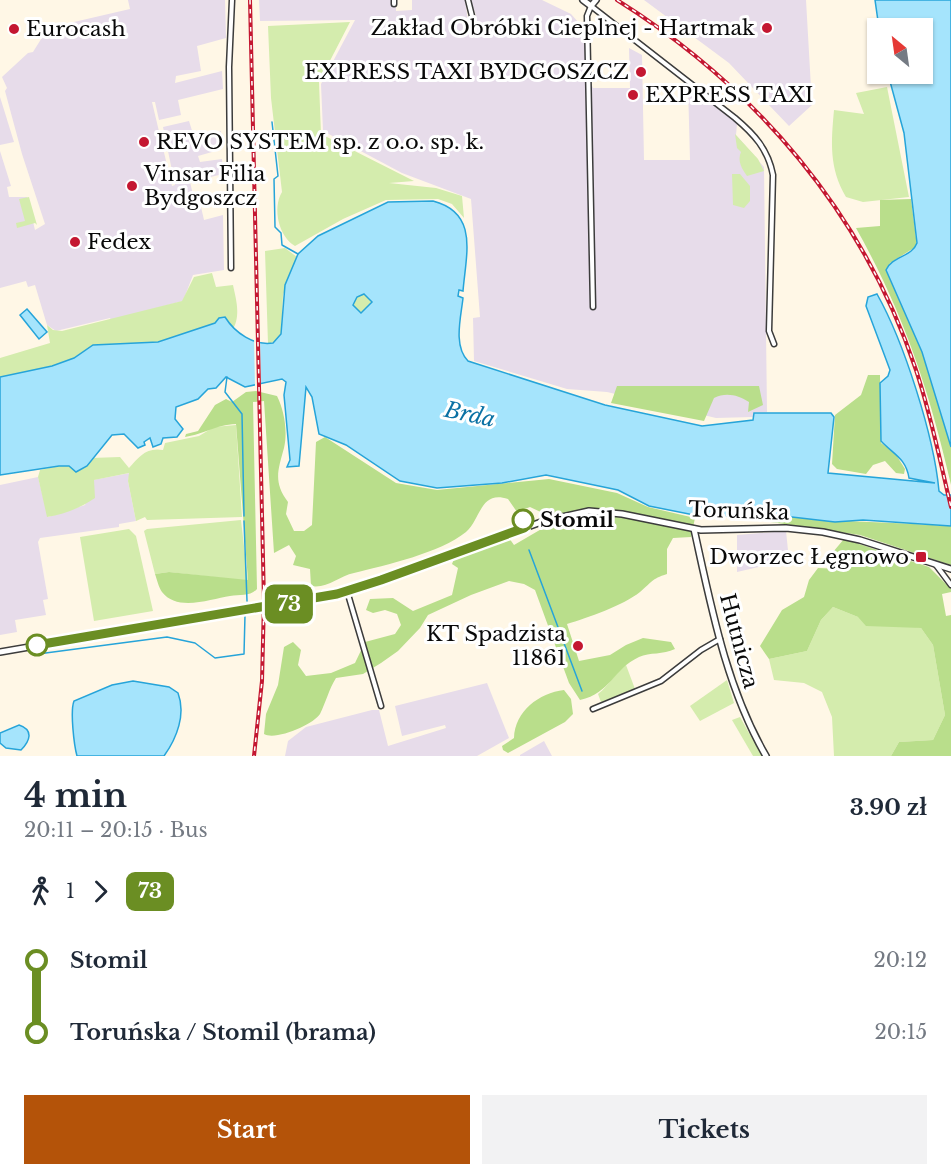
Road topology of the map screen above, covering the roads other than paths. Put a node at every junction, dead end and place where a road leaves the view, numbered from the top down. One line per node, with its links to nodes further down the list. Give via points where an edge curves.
1 (232, 0): 7 (street)
2 (468, 0): 6 (street)
3 (583, 0): 5 (street)
4 (596, 0): 5 (street)
5 (591, 6): 8 (street, via 587,16); 9 (street, via 735,118 762,145 773,175 769,324)
6 (472, 16)
7 (231, 268)
8 (593, 307)
9 (774, 344)
10 (694, 529): 11 (street, Toruńska, via 810,530 860,540); 15 (street, Toruńska, via 613,512 574,513); 16 (street, Hutnicza)
11 (936, 565): 12 (street, Toruńska); 13 (street)
12 (951, 569): 13 (street)
13 (947, 580): 14 (street)
14 (951, 585)
15 (347, 591): 17 (street, Toruńska); 18 (street)
16 (721, 639): 19 (street, via 660,681); 20 (street, Hutnicza, via 742,710)
17 (0, 651)
18 (381, 706)
19 (593, 709)
20 (766, 756)

